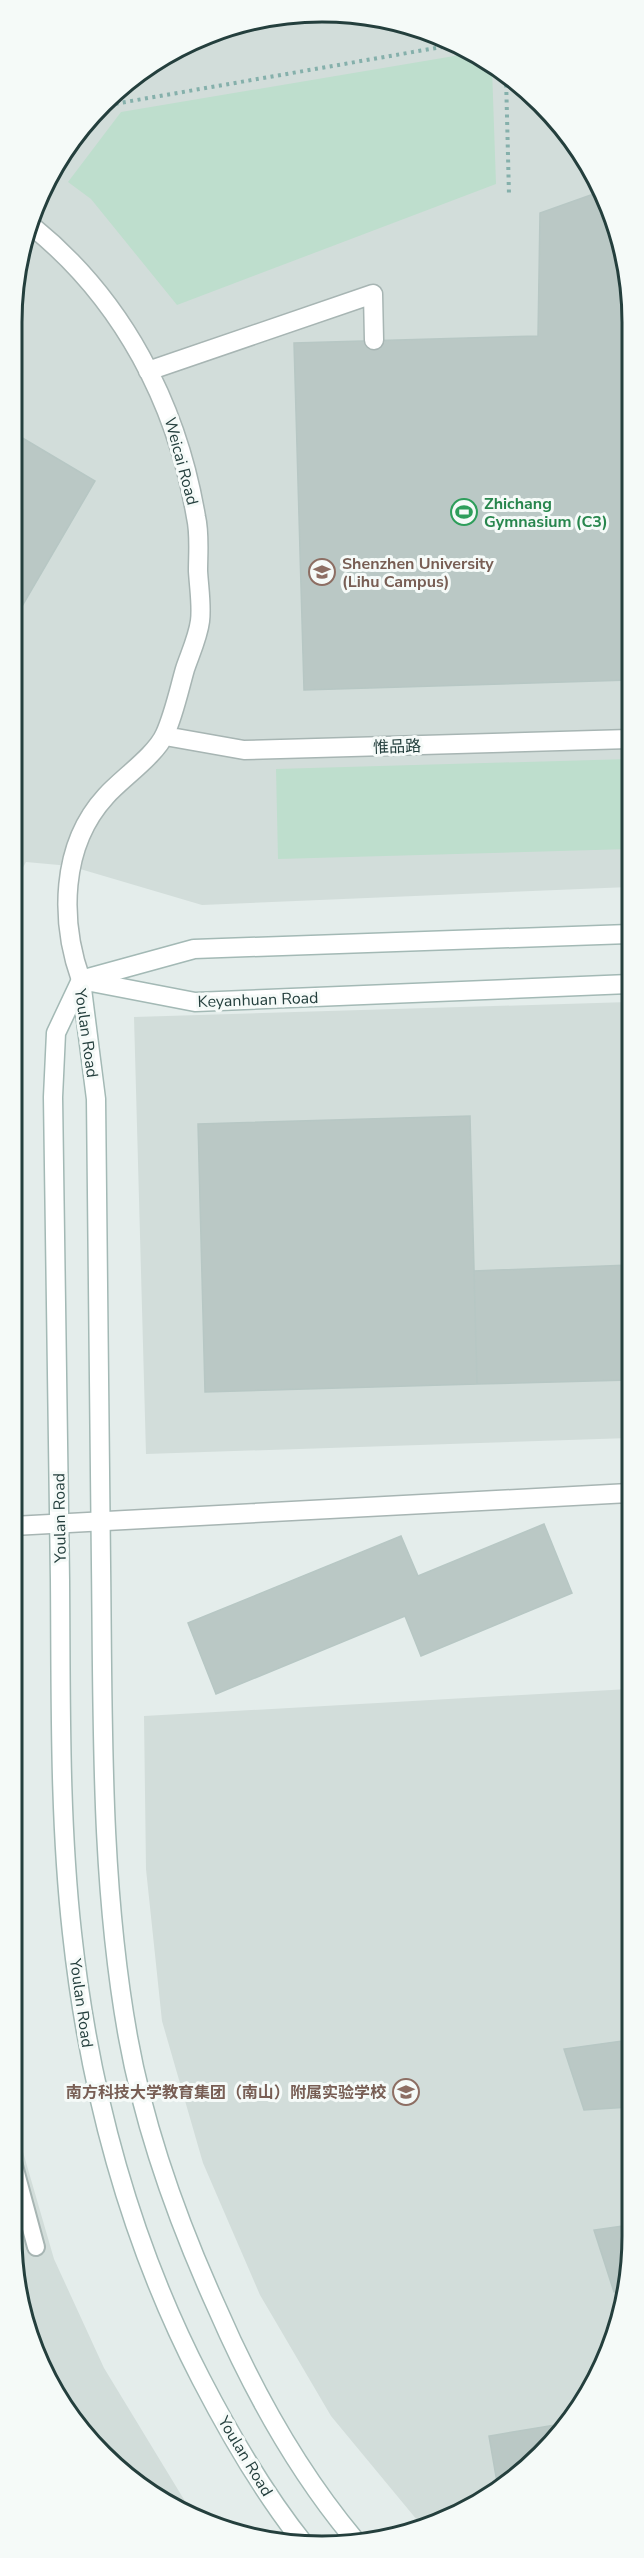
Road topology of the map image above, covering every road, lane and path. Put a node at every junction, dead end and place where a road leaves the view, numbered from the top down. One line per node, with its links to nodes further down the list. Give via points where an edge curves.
1 (441, 47): 3 (path)
2 (506, 86): 4 (path)
3 (118, 103)
4 (509, 195)
5 (37, 230): 7 (street, Weicai Road, via 61,250 123,323)
6 (374, 340): 7 (street, via 373,294)
7 (148, 371): 8 (street, Weicai Road, via 168,409 197,518 200,622)
8 (165, 736): 9 (street, 惟品路, via 244,750); 11 (street, via 105,797 85,828 70,866 68,932)
9 (622, 739)
10 (622, 934): 11 (street, via 194,949)
11 (81, 980): 12 (street, Keyanhuan Road, via 195,1002); 14 (street, Youlan Road, via 96,1098); 15 (street, Youlan Road, via 57,1033 53,1097)
12 (622, 984)
13 (622, 1493): 14 (street)
14 (101, 1522): 15 (street); 19 (street, Youlan Road, via 104,1808 120,1991 142,2098 155,2148 196,2261 244,2367 292,2453)
15 (59, 1524): 16 (street); 20 (street, Youlan Road, via 66,1858 76,1964 93,2077 130,2214 186,2350 251,2468)
16 (22, 1526)
17 (22, 2195): 18 (lane)
18 (36, 2247)
19 (352, 2534)
20 (298, 2535)

